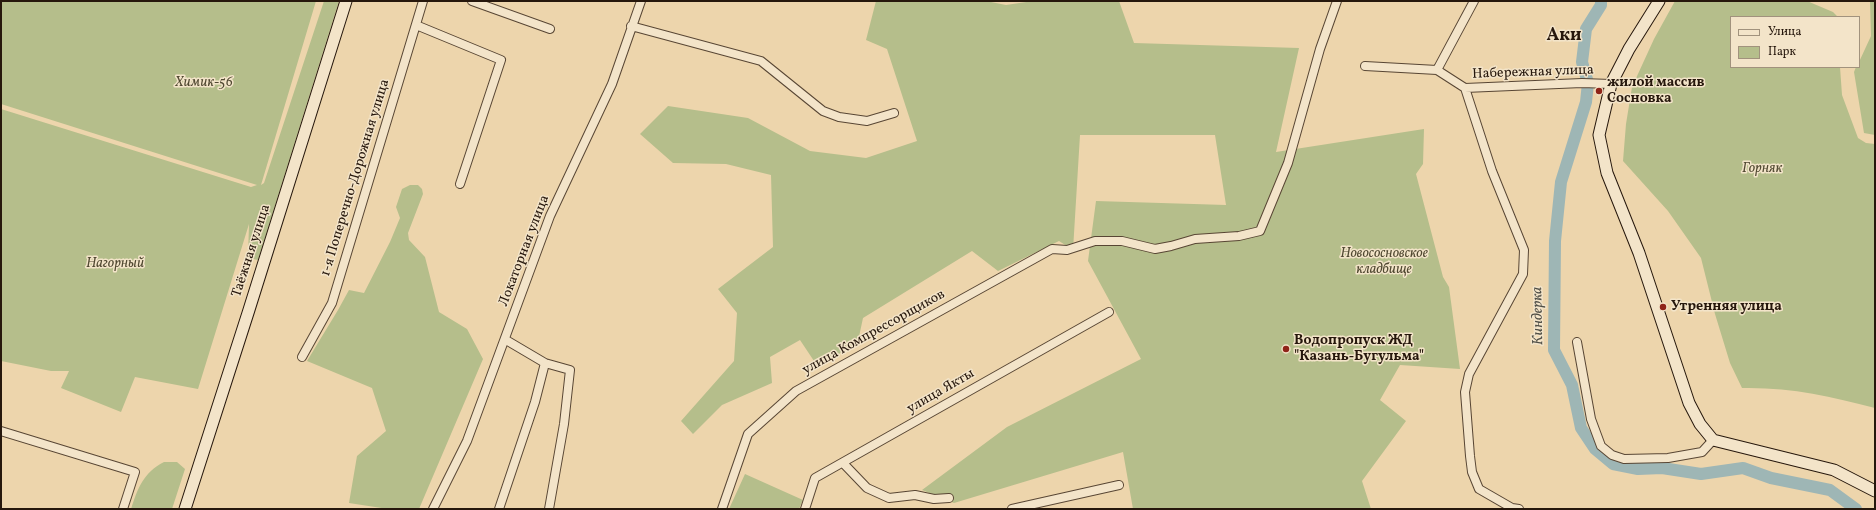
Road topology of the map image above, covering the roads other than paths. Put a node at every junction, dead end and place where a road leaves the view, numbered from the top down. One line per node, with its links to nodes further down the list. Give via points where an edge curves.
1 (346, 1): 29 (street, Таёжная улица)
2 (423, 1): 8 (street, 1-я Поперечно-Дорожная улица)
3 (472, 1): 10 (street)
4 (641, 1): 9 (street, Локаторная улица)
5 (1337, 1): 33 (street, улица Компрессорщиков, via 1320,49 1288,163 1260,230 1239,236 1194,238 1155,249 1122,241 1095,241 1067,250 1052,249 796,391 748,434)
6 (1474, 1): 12 (street)
7 (1659, 1): 13 (street)
8 (416, 25): 16 (street, via 501,60); 20 (street, 1-я Поперечно-Дорожная улица, via 332,303)
9 (631, 26): 15 (street, via 761,61 823,112 867,121); 18 (street, Локаторная улица, via 612,84 550,216)
10 (550, 29)
11 (1365, 66): 12 (street)
12 (1438, 70): 14 (street, Набережная улица)
13 (1611, 84): 14 (street, Набережная улица); 23 (street, via 1599,134 1607,173 1639,253 1689,403 1700,424)
14 (1465, 88): 36 (street, via 1492,171 1524,250 1523,274 1469,374 1465,392 1472,472 1479,490 1512,508)
15 (894, 113)
16 (460, 184)
17 (1109, 312): 24 (street, улица Якты)
18 (506, 340): 21 (street); 30 (street, Локаторная улица, via 467,441)
19 (1577, 342): 23 (street, via 1591,419 1601,446 1612,455 1624,459 1668,458 1702,452)
20 (302, 357)
21 (545, 363): 31 (street, via 535,402); 32 (street, via 570,370 564,424)
22 (1, 431): 28 (street, via 135,472)
23 (1713, 440): 26 (street, via 1834,470)
24 (843, 463): 27 (street, via 867,488 889,498); 34 (street, улица Якты, via 815,478)
25 (1119, 485): 35 (street)
26 (1875, 491)
27 (949, 498)
28 (123, 509)
29 (185, 509)
30 (433, 509)
31 (499, 509)
32 (548, 509)
33 (722, 509)
34 (805, 509)
35 (1012, 509)
36 (1519, 509)

